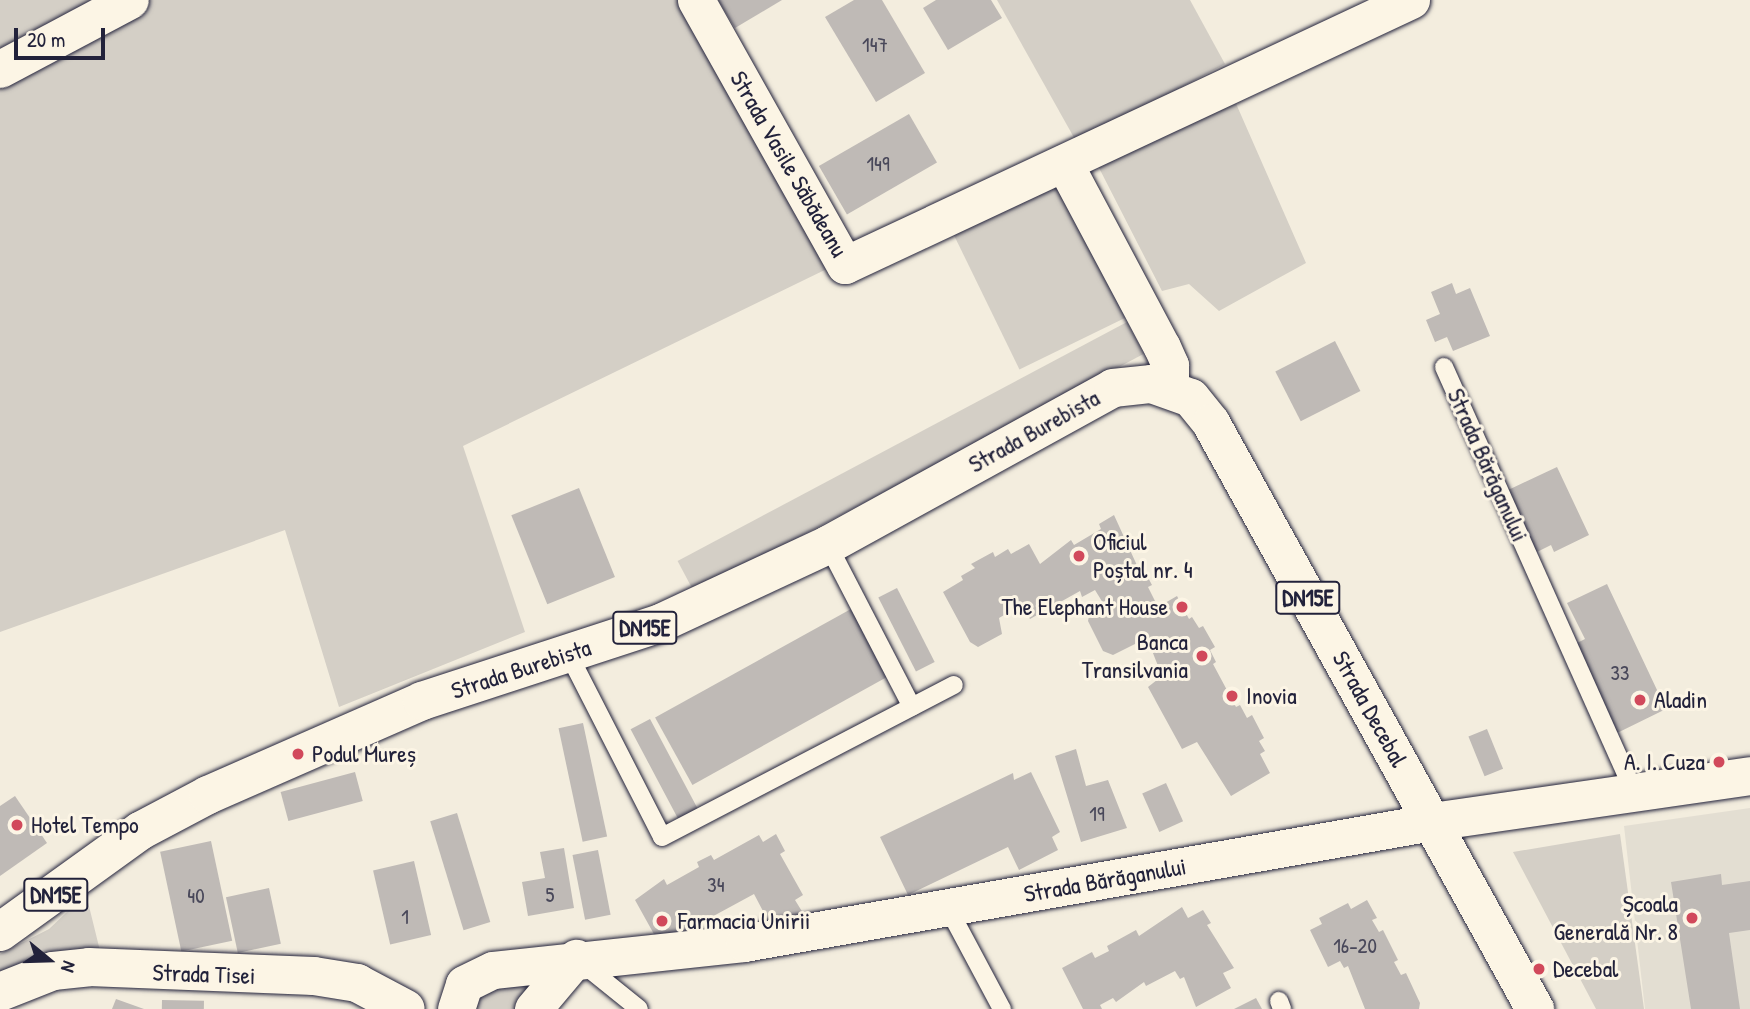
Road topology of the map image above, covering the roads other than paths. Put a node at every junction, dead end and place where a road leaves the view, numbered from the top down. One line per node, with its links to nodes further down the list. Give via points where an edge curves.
1 (130, 0): 4 (street)
2 (696, 0): 5 (street, Strada Vasile Săbădeanu, via 845,265)
3 (1407, 1): 5 (street, Strada Vasile Săbădeanu)
4 (0, 69)
5 (1064, 163): 7 (street, via 1163,347 1170,365)
6 (1444, 367): 13 (lane, Strada Bărăganului)
7 (1170, 387): 8 (main road, Strada Burebista / DN15E, via 1132,384 1113,388); 14 (main road, Strada Decebal / DN15E, via 1191,398 1211,424)
8 (828, 545): 9 (main road, Strada Burebista / DN15E, via 663,622); 11 (lane)
9 (569, 655): 11 (lane, via 663,837); 16 (main road, Strada Burebista / DN15E, via 422,701 208,795 140,831)
10 (954, 685): 11 (lane)
11 (912, 707)
12 (1750, 776): 13 (main road, Strada Bărăganului)
13 (1634, 792): 14 (main road, Strada Bărăganului)
14 (1433, 822): 15 (street, Strada Bărăganului); 24 (main road, Strada Decebal / DN15E)
15 (948, 908): 17 (street, Strada Bărăganului, via 744,943); 23 (lane)
16 (0, 932)
17 (576, 958): 20 (street, Strada Bărăganului, via 477,975 464,984); 21 (street); 22 (lane)
18 (0, 992): 19 (main road, Strada Tisei, via 53,971 89,967 314,976 357,983)
19 (406, 1009)
20 (456, 1009)
21 (533, 1009)
22 (639, 1009)
23 (1002, 1009)
24 (1535, 1009)

